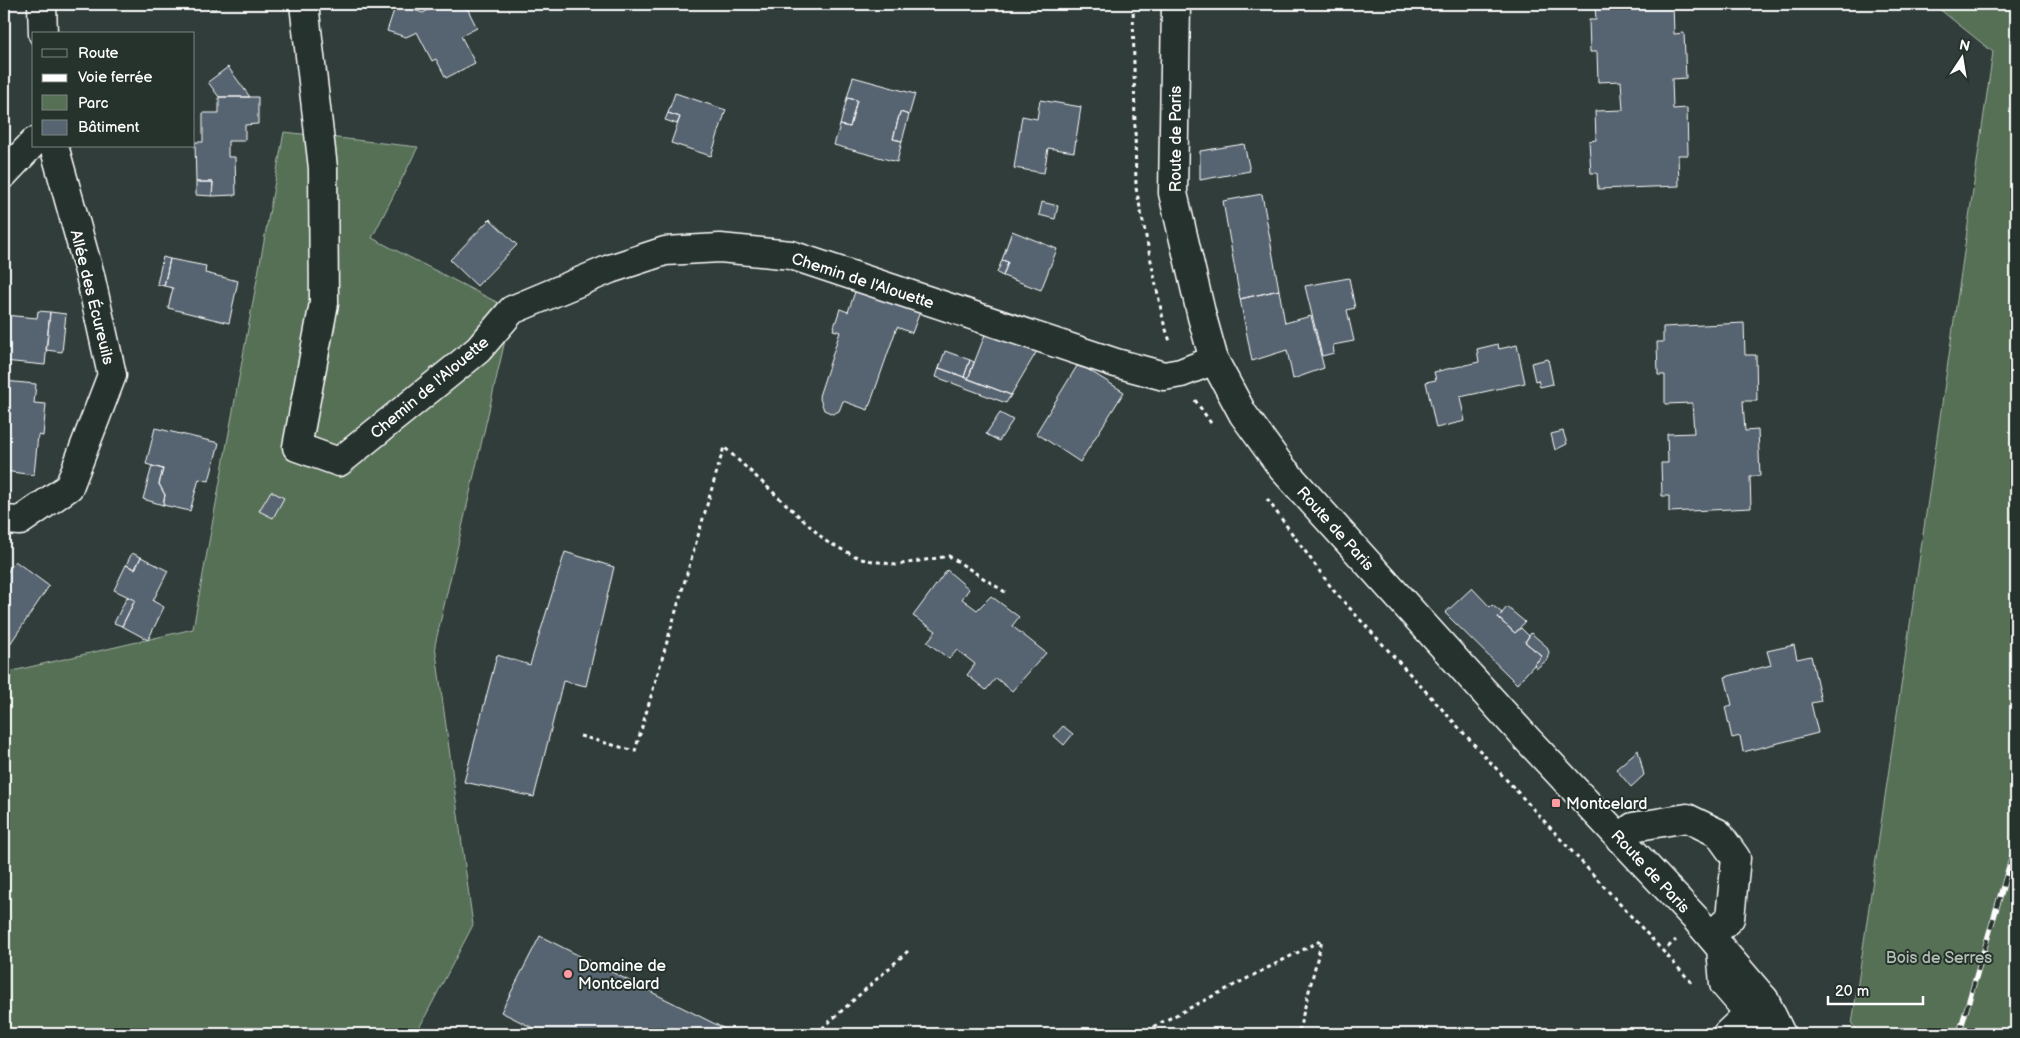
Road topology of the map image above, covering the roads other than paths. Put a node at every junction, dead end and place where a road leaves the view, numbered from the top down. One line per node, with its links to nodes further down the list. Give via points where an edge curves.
1 (42, 4): 4 (street)
2 (304, 4): 8 (street, Chemin de l'Alouette, via 323,168 324,303 297,448 339,462 478,350 512,310 610,269 665,251 720,248 791,255 1164,376)
3 (1176, 4): 8 (street, Route de Paris, via 1173,193)
4 (43, 32)
5 (32, 144): 7 (street)
6 (55, 148): 9 (street, Allée des Écureuils, via 90,275 112,375 69,487 20,521)
7 (4, 174)
8 (1214, 360): 10 (street, Route de Paris, via 1243,414 1282,468)
9 (4, 520)
10 (1620, 839): 11 (street, Route de Paris); 11 (street, via 1633,827 1687,818 1718,833 1736,858 1730,918)
11 (1716, 942): 12 (street, Route de Paris)
12 (1767, 1017): 13 (street)
13 (1727, 1034)

